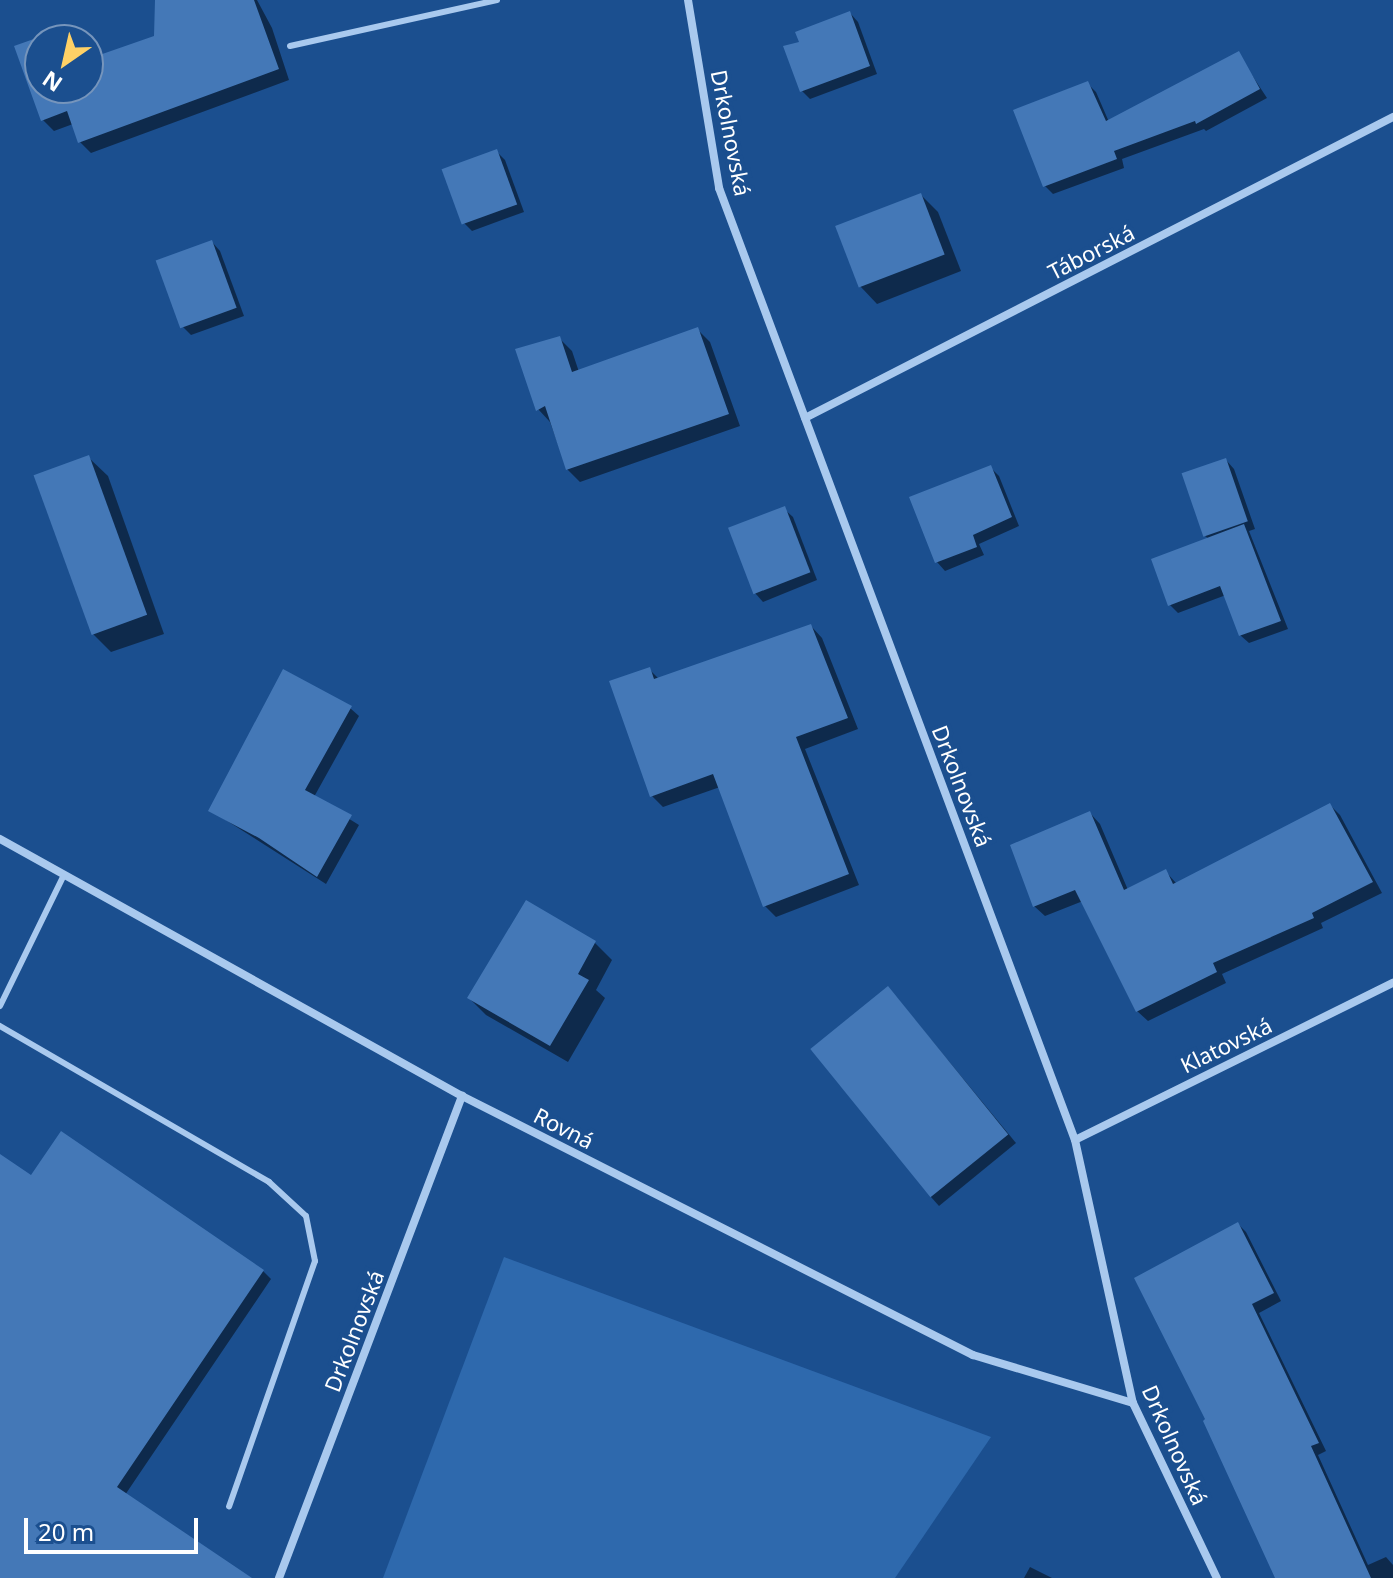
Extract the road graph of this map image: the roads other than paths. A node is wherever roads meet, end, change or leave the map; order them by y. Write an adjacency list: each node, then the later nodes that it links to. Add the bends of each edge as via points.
1 (497, 0): 3 (lane)
2 (688, 0): 5 (street, Drkolnovská, via 719,188)
3 (290, 46)
4 (1393, 117): 5 (street, Táborská)
5 (805, 418): 12 (street, Drkolnovská)
6 (0, 839): 7 (street, Rovná)
7 (63, 877): 9 (lane); 11 (street, Rovná)
8 (1393, 983): 12 (street, Klatovská)
9 (0, 1006)
10 (0, 1026): 14 (lane, via 269,1182 306,1216 315,1261)
11 (462, 1096): 13 (street, Rovná, via 973,1355); 15 (street, Drkolnovská)
12 (1075, 1140): 13 (street, Drkolnovská)
13 (1133, 1403): 16 (street, Drkolnovská)
14 (229, 1506)
15 (279, 1578)
16 (1217, 1578)

